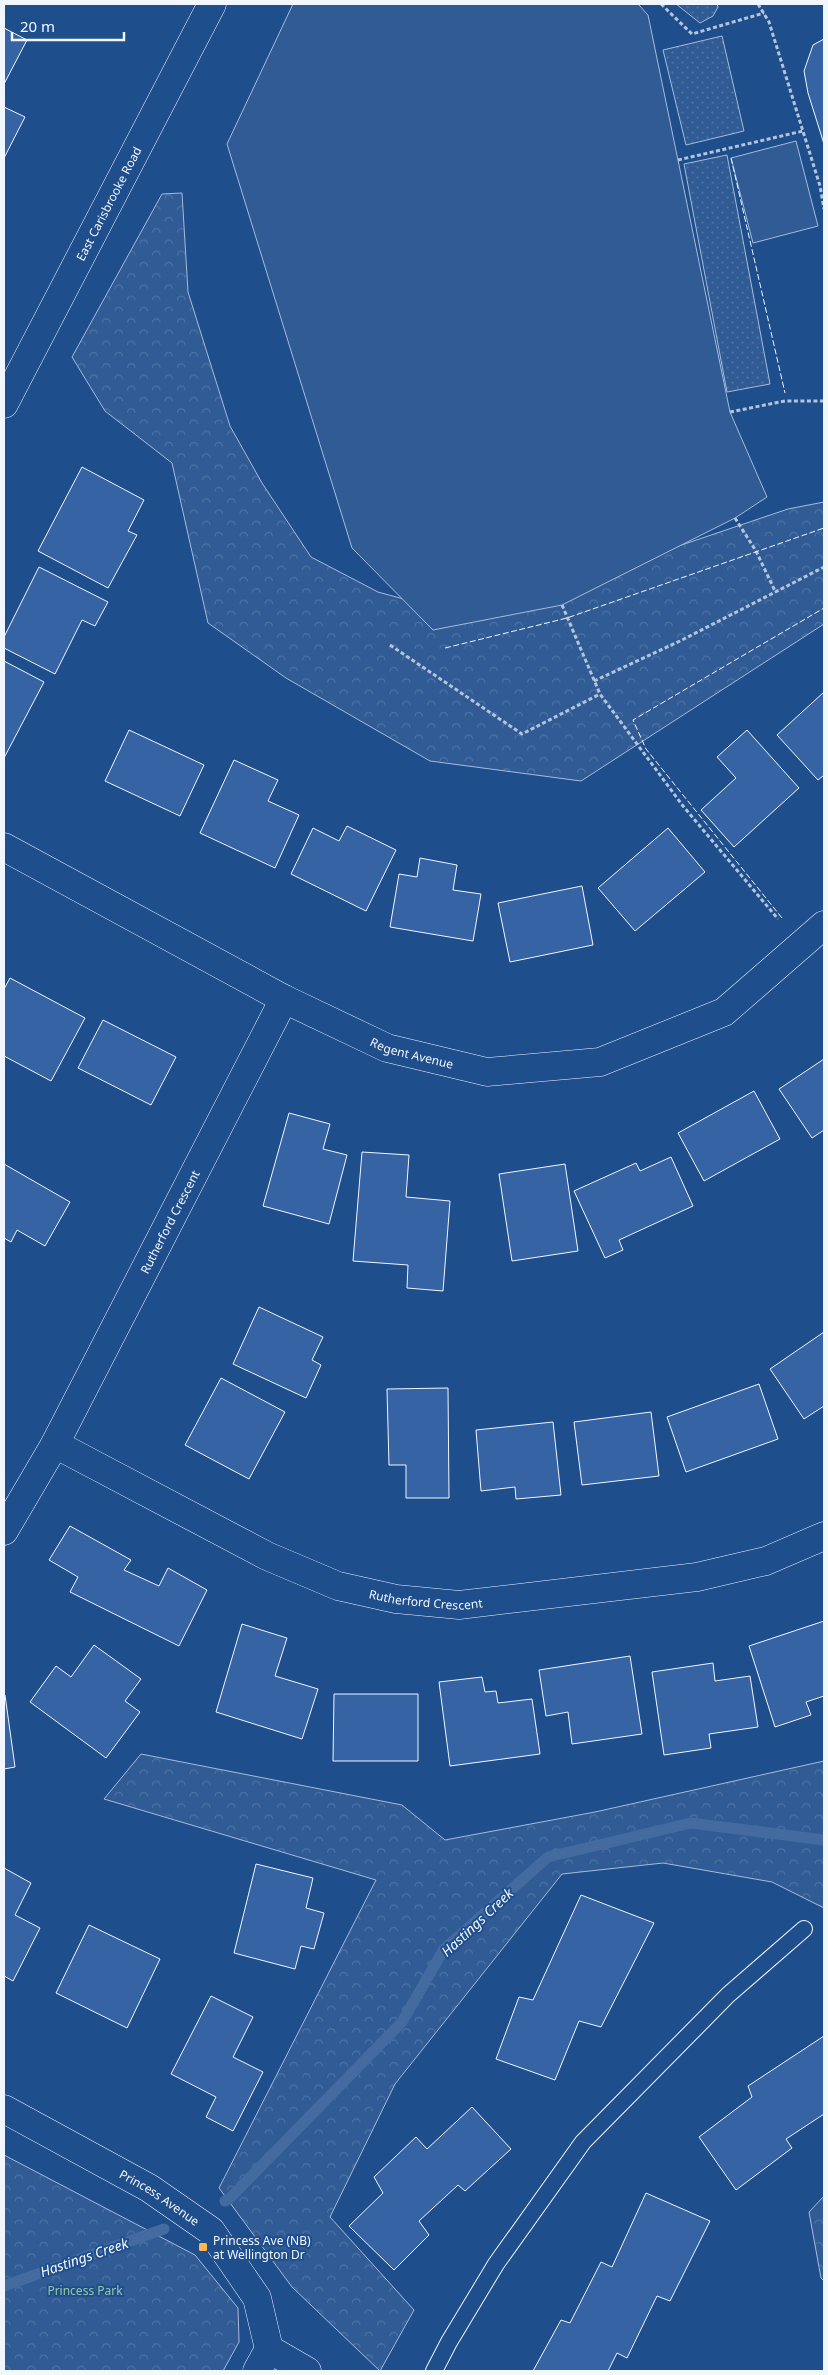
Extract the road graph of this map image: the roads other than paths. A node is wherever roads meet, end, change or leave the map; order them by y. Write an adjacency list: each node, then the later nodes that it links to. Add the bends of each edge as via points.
1 (212, 4): 2 (street, East Carisbrooke Road)
2 (4, 404)
3 (4, 847): 5 (street, Regent Avenue)
4 (824, 927): 5 (street, Regent Avenue, via 724,1012 600,1062 487,1072 387,1048)
5 (284, 1000): 6 (street, Rutherford Crescent)
6 (55, 1444): 7 (street, Rutherford Crescent); 8 (street, Rutherford Crescent, via 268,1556 338,1586 396,1599 459,1605 697,1577 766,1561)
7 (4, 1531)
8 (824, 1536)
9 (804, 1929): 13 (lane, via 728,1995 583,2142 496,2264)
10 (4, 2109): 11 (street, Princess Avenue, via 149,2188 211,2231 257,2298)
11 (263, 2360): 12 (street, Princess Avenue)
12 (307, 2371)
13 (434, 2371)

